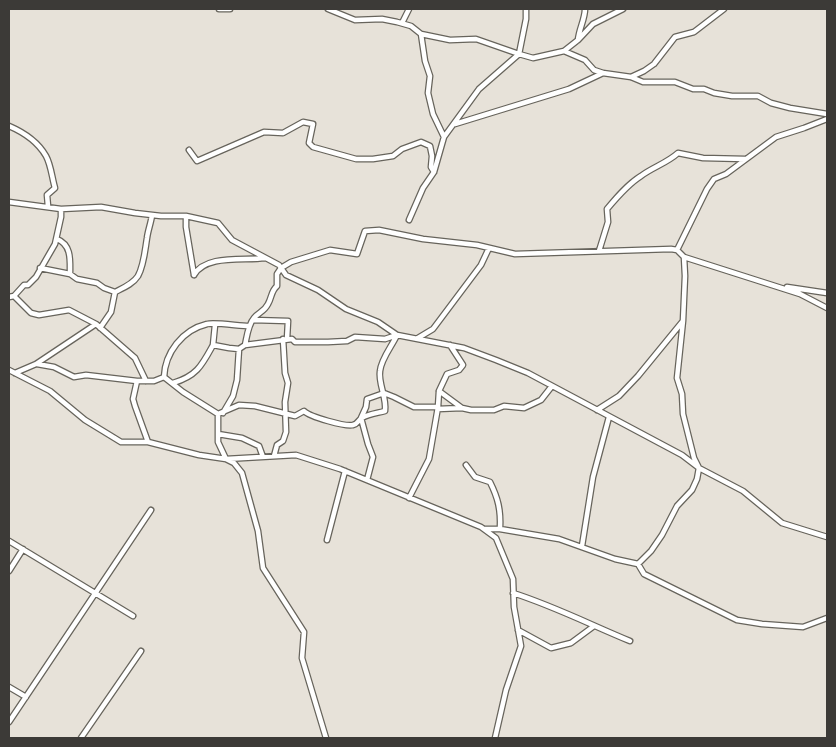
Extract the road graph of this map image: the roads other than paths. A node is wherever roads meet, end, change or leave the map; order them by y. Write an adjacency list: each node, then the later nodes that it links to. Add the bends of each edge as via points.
1 (218, 9): 2 (street)
2 (230, 9)
3 (328, 9): 9 (street, via 355,20 382,19)
4 (409, 9): 9 (street)
5 (526, 9): 13 (street)
6 (584, 9): 11 (street)
7 (623, 9): 11 (street, via 593,24)
8 (724, 9): 15 (street, via 694,32 675,37 654,64)
9 (402, 23): 10 (street)
10 (421, 34): 13 (street, via 450,40 476,40); 20 (street, via 430,76 428,93)
11 (578, 40): 12 (street)
12 (564, 51): 13 (street, via 533,58); 14 (street, via 585,60)
13 (519, 54): 18 (street, via 479,90)
14 (603, 74): 15 (street); 18 (street, via 569,89)
15 (631, 77): 16 (street, via 643,82 675,82 722,94 758,96 790,108)
16 (827, 114)
17 (827, 119): 22 (street, via 776,136)
18 (455, 124): 20 (street)
19 (9, 126): 25 (street, via 23,132 47,157 54,188 47,195)
20 (444, 138): 23 (street)
21 (189, 150): 23 (street, via 197,161 264,132 283,133 303,122 313,124 310,143 313,147 356,159 393,156 421,142 430,146)
22 (745, 159): 32 (street, via 714,179); 33 (street, via 703,158 678,153 640,176 608,209 608,222)
23 (434, 172): 29 (street)
24 (9, 202): 25 (street)
25 (48, 206): 26 (street)
26 (61, 209): 27 (street, via 101,207); 30 (street)
27 (152, 215): 28 (street); 40 (street, via 138,276)
28 (186, 216): 35 (street, via 218,223 232,240); 35 (street, via 194,275 198,269 217,261)
29 (409, 220)
30 (57, 239): 36 (street); 38 (street, via 68,248)
31 (489, 248): 33 (street, via 515,254); 37 (street, via 365,230 357,254 330,250); 51 (street, via 481,265 433,329)
32 (678, 250): 33 (street); 34 (street)
33 (599, 251)
34 (684, 257): 39 (street); 45 (street)
35 (266, 258): 37 (street)
36 (40, 268): 38 (street); 42 (street, via 28,285)
37 (281, 268): 44 (street, via 269,303); 50 (street, via 346,309 378,322)
38 (70, 274): 40 (street)
39 (775, 286): 41 (street); 43 (street)
40 (115, 292): 49 (street, via 111,312)
41 (827, 293)
42 (11, 297): 46 (street, via 39,315 69,310)
43 (827, 308)
44 (253, 320): 48 (street); 52 (street, via 288,321)
45 (683, 321): 69 (street, via 619,396); 80 (street, via 677,378 683,414)
46 (96, 324): 49 (street); 57 (street)
47 (215, 324): 48 (street); 53 (street); 60 (street, via 209,323 185,333 165,365)
48 (249, 326): 54 (street)
49 (100, 328): 62 (street, via 135,358)
50 (398, 335): 51 (street); 52 (street, via 385,339 355,337 347,341 307,343); 66 (street, via 380,372)
51 (418, 338): 55 (street)
52 (285, 339): 54 (street); 70 (street)
53 (213, 345): 56 (street); 63 (street, via 194,374)
54 (245, 345): 56 (street)
55 (450, 345): 64 (street, via 496,360); 65 (street, via 463,365 447,374)
56 (239, 348): 71 (street, via 233,396)
57 (36, 364): 59 (street); 61 (street, via 54,366 74,377 86,375)
58 (9, 370): 59 (street)
59 (15, 373): 75 (street, via 50,391 85,420 121,442)
60 (164, 377): 62 (street); 63 (street)
61 (137, 381): 62 (street); 75 (street, via 134,406)
62 (146, 381)
63 (173, 383): 71 (street, via 182,392)
64 (552, 386): 68 (street, via 541,400 524,408); 69 (street)
65 (438, 391): 67 (street); 68 (street)
66 (384, 393): 67 (street, via 414,407); 73 (street, via 367,399); 73 (street, via 385,411)
67 (438, 408): 68 (street); 83 (street, via 428,459)
68 (462, 408)
69 (597, 410): 72 (street)
70 (286, 413): 71 (street, via 239,405); 73 (street, via 295,416 304,411 319,420 349,426); 77 (street, via 286,432)
71 (221, 414): 74 (street)
72 (610, 417): 80 (street, via 682,455); 90 (street, via 593,477)
73 (362, 418): 82 (street, via 374,457)
74 (218, 434): 76 (street, via 242,438 259,446); 78 (street)
75 (148, 442): 78 (street)
76 (263, 456): 77 (street); 78 (street)
77 (274, 456): 81 (street, via 296,455)
78 (226, 459): 106 (street, via 242,473 258,531 263,568 304,632 302,658)
79 (466, 465): 86 (street, via 475,477 490,482 498,497)
80 (699, 468): 87 (street, via 743,490 782,523); 92 (street, via 692,490 676,506 662,535)
81 (345, 471): 82 (street); 88 (street)
82 (367, 480): 83 (street)
83 (409, 498): 85 (street)
84 (150, 510): 94 (street)
85 (484, 529): 86 (street); 95 (street, via 496,538 513,579)
86 (500, 529): 90 (street)
87 (827, 537)
88 (327, 540)
89 (9, 541): 91 (street)
90 (582, 546): 92 (street)
91 (23, 549): 93 (street); 94 (street)
92 (638, 564): 97 (street, via 644,574 737,620 803,627)
93 (9, 571)
94 (95, 593): 96 (street); 103 (street)
95 (513, 593): 98 (street, via 544,602); 99 (street)
96 (133, 616)
97 (827, 618)
98 (594, 626): 99 (street, via 571,644 551,648); 100 (street)
99 (518, 630): 107 (street, via 521,646)
100 (630, 641)
101 (141, 651): 105 (street)
102 (9, 686): 103 (street)
103 (26, 697): 104 (street)
104 (9, 722)
105 (82, 738)
106 (326, 738)
107 (495, 738)

